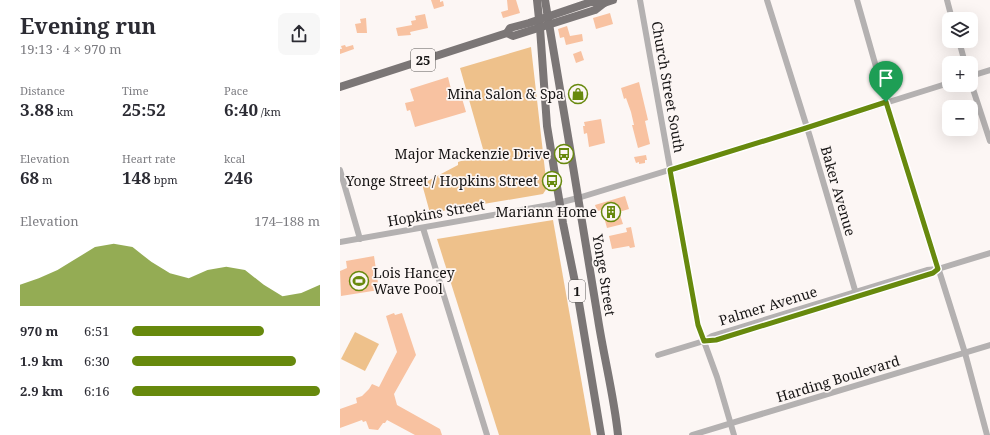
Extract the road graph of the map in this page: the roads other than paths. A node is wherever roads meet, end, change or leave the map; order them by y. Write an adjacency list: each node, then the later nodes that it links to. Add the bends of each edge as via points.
1 (536, 0): 11 (main road, Yonge Street)
2 (545, 0): 10 (main road, Yonge Street)
3 (613, 0): 8 (main road, 25)
4 (640, 0): 24 (street, Church Street South)
5 (767, 0): 21 (street, Baker Avenue)
6 (857, 0): 20 (street)
7 (947, 0): 9 (street)
8 (604, 3): 10 (main road, 25, via 591,2); 12 (main road, 25, via 595,10)
9 (950, 12)
10 (548, 16): 11 (main road, 25); 12 (main road, Yonge Street / 1)
11 (539, 19): 13 (main road, Yonge Street / 1); 14 (main road, 25, via 510,28)
12 (549, 26): 13 (main road, 25); 25 (main road, Yonge Street / 1)
13 (540, 28): 14 (main road, 25, via 513,36); 26 (main road, Yonge Street / 1, via 547,126)
14 (507, 33): 18 (main road, 25)
15 (990, 70): 16 (street)
16 (978, 74)
17 (942, 85): 20 (street, Hopkins Street)
18 (340, 87)
19 (974, 92): 22 (street)
20 (886, 102): 21 (street, Hopkins Street); 31 (street)
21 (806, 128): 24 (street, Hopkins Street); 32 (street, Baker Avenue)
22 (990, 141)
23 (340, 170): 28 (street)
24 (670, 170): 25 (street, Hopkins Street); 33 (street, Church Street South, via 698,325)
25 (578, 198): 26 (street, Hopkins Street); 40 (main road, Yonge Street / 1)
26 (560, 202): 27 (street, Hopkins Street); 39 (main road, Yonge Street / 1)
27 (423, 228): 28 (street, Hopkins Street); 38 (street)
28 (360, 239): 29 (street, Hopkins Street)
29 (340, 242)
30 (990, 253): 31 (street, Palmer Avenue)
31 (938, 269): 32 (street, Palmer Avenue, via 933,273); 35 (street)
32 (856, 295): 33 (street, Palmer Avenue, via 716,340)
33 (704, 341): 36 (street, Palmer Avenue); 37 (street, Church Street South)
34 (990, 345): 35 (street, Harding Boulevard)
35 (965, 353): 37 (street, Harding Boulevard); 43 (street)
36 (658, 355)
37 (730, 424): 41 (street, Harding Boulevard); 42 (street, Church Street South)
38 (487, 435)
39 (601, 435)
40 (618, 435)
41 (692, 435)
42 (734, 435)
43 (988, 435)

